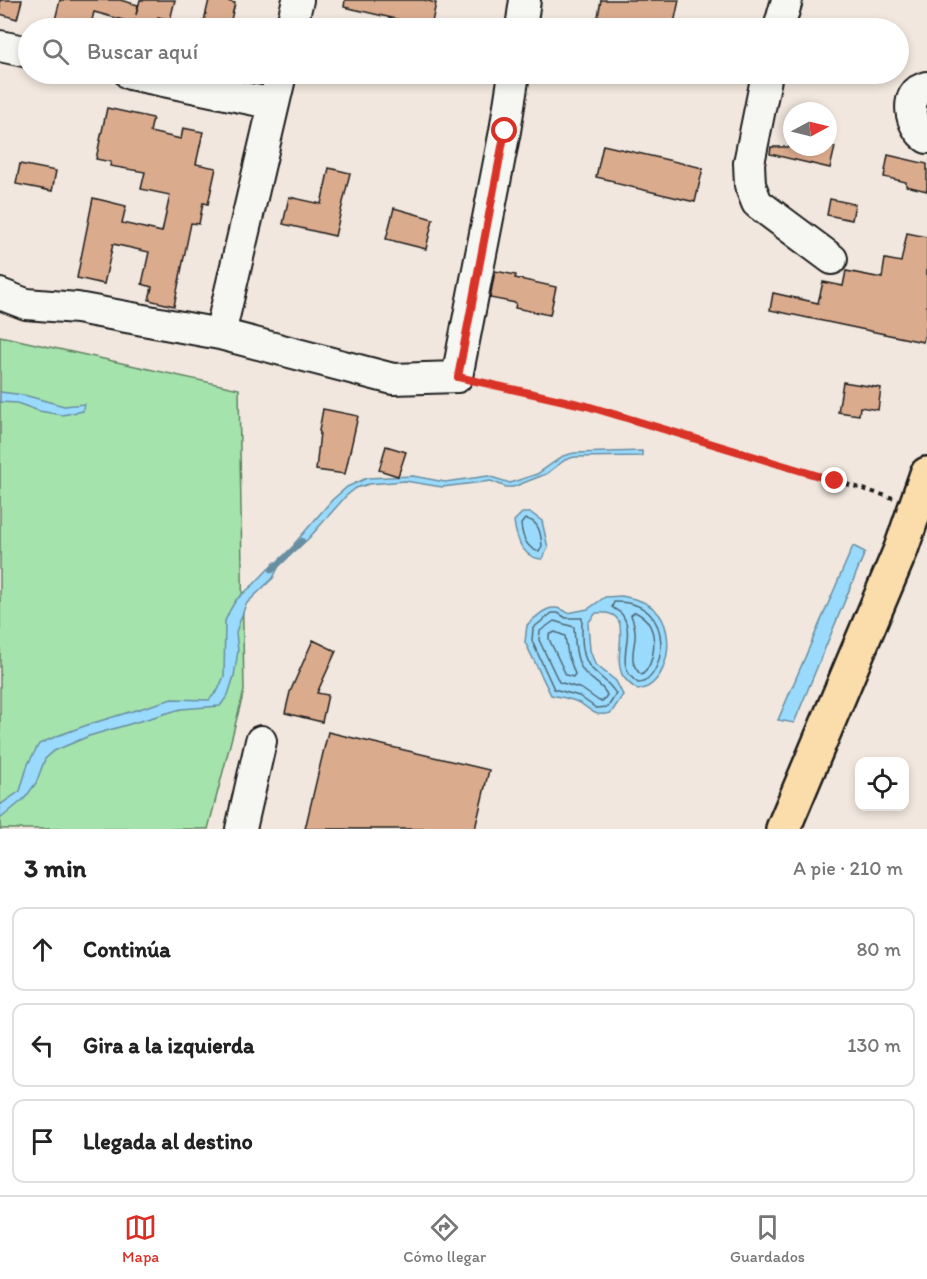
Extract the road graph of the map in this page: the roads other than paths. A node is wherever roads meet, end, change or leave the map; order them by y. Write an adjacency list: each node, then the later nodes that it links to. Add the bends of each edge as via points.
1 (298, 0): 4 (street)
2 (525, 0): 5 (street)
3 (788, 0): 6 (street)
4 (294, 18)
5 (522, 18)
6 (782, 18)
7 (0, 46): 8 (street)
8 (18, 50)
9 (178, 84): 14 (street)
10 (279, 84): 14 (street)
11 (512, 84): 18 (street, via 458,377 393,378)
12 (765, 84): 16 (street, via 749,163 750,185 757,204)
13 (927, 87): 15 (street, via 916,92 911,114)
14 (274, 104): 18 (street)
15 (927, 138)
16 (832, 259)
17 (0, 294): 18 (street, via 26,304 77,308)
18 (220, 334)
19 (927, 474): 20 (highway)
20 (922, 506): 23 (highway)
21 (261, 741): 22 (street)
22 (241, 829)
23 (783, 829)

